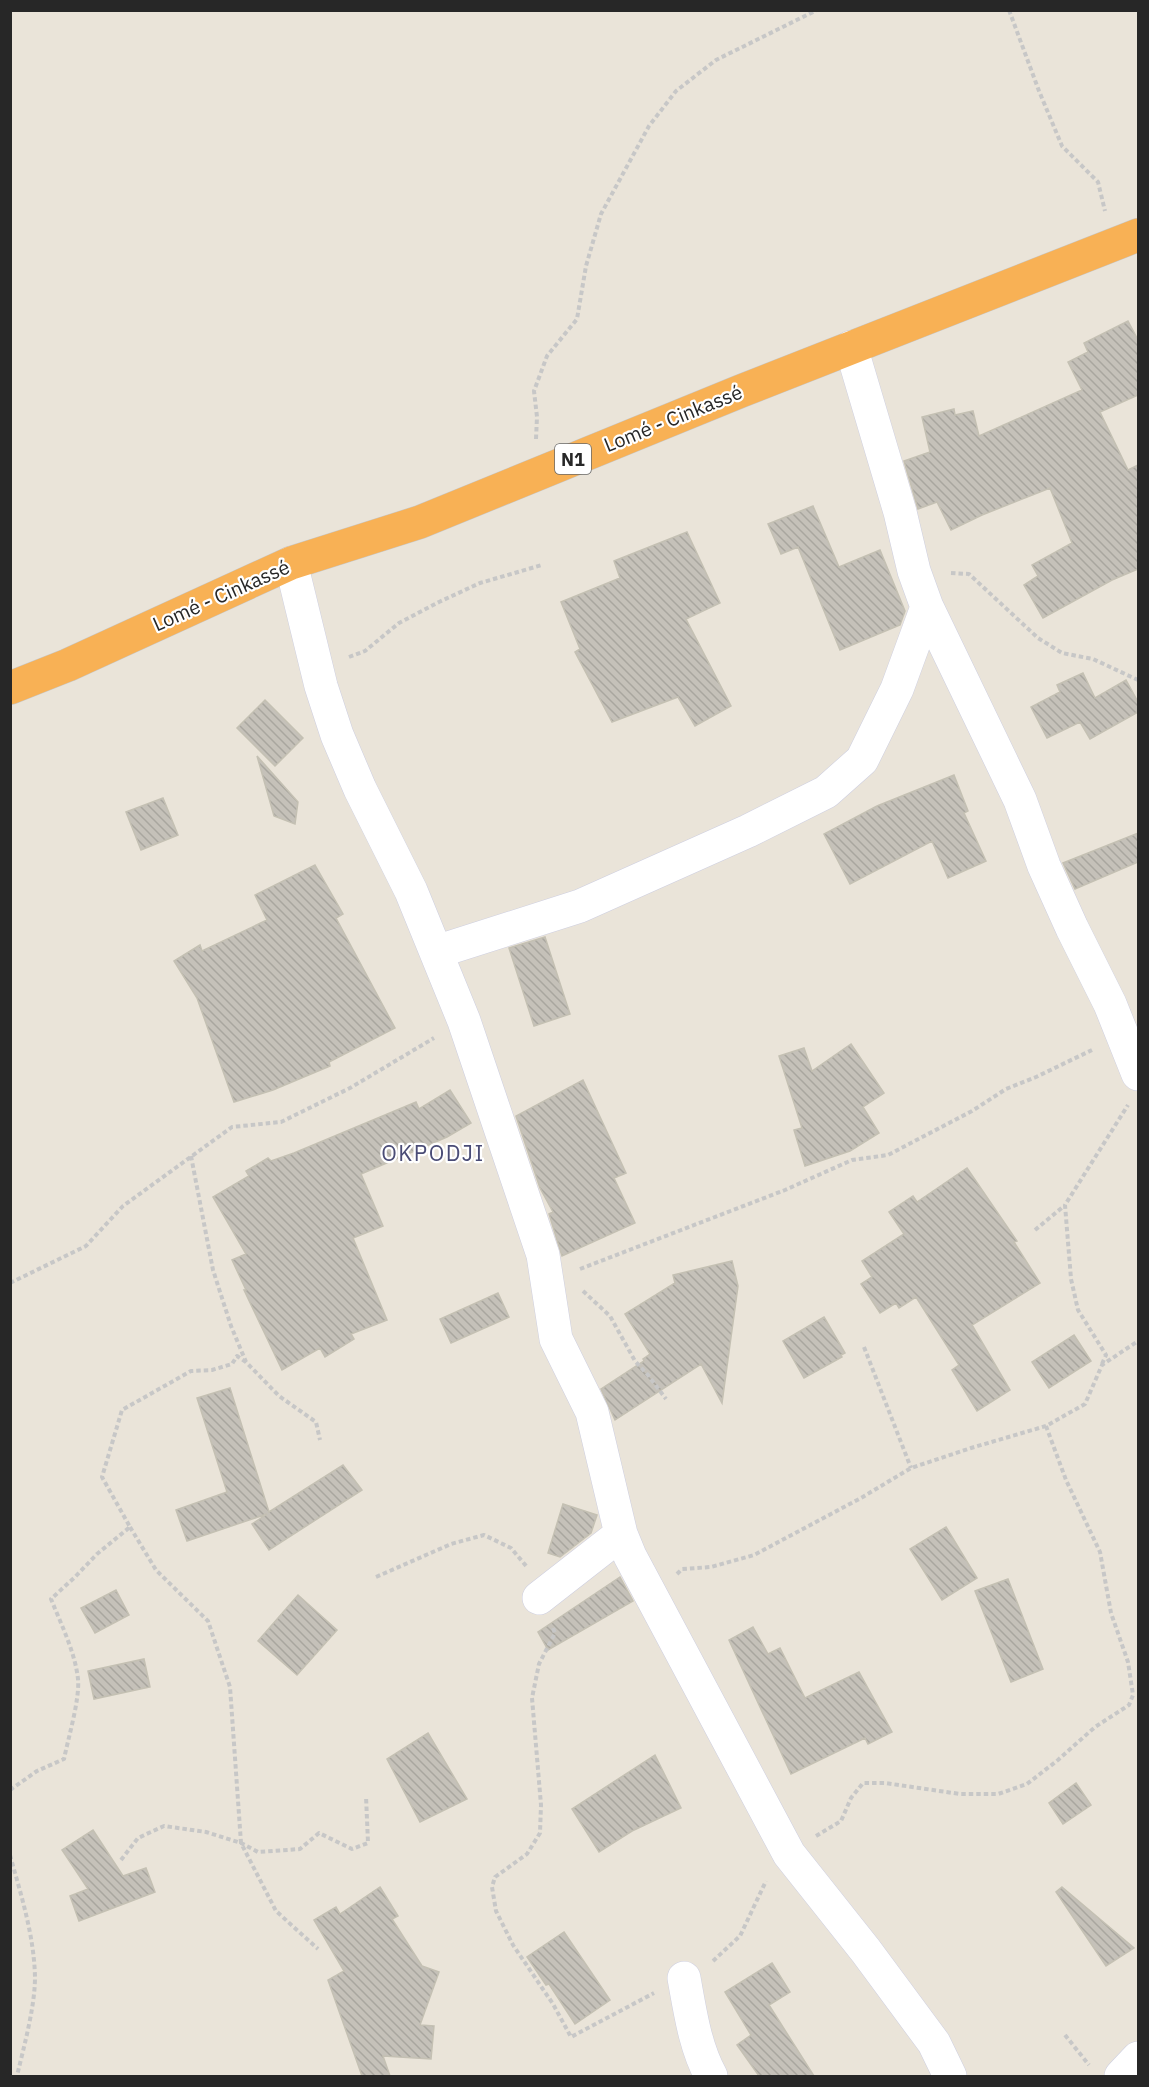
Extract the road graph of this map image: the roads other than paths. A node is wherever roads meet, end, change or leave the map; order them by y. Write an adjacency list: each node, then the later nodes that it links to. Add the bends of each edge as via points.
1 (1138, 235): 2 (highway, Lomé - Cinkassé / N1)
2 (851, 347): 3 (highway, Lomé - Cinkassé / N1, via 420,522); 4 (street)
3 (291, 563): 5 (highway, Lomé - Cinkassé / N1); 6 (street, via 337,735)
4 (927, 607): 6 (street, via 897,689 862,760 826,792 580,906); 7 (street, via 1020,800 1049,876 1110,1004)
5 (10, 688)
6 (436, 952): 8 (street, via 553,1275 556,1339 592,1412)
7 (1136, 1086)
8 (621, 1534): 9 (street); 14 (street, via 789,1854 934,2043)
9 (539, 1598)
10 (684, 1978): 13 (street, via 705,2067)
11 (1138, 2058): 12 (street)
12 (1106, 2073)
13 (711, 2076)
14 (950, 2076)

